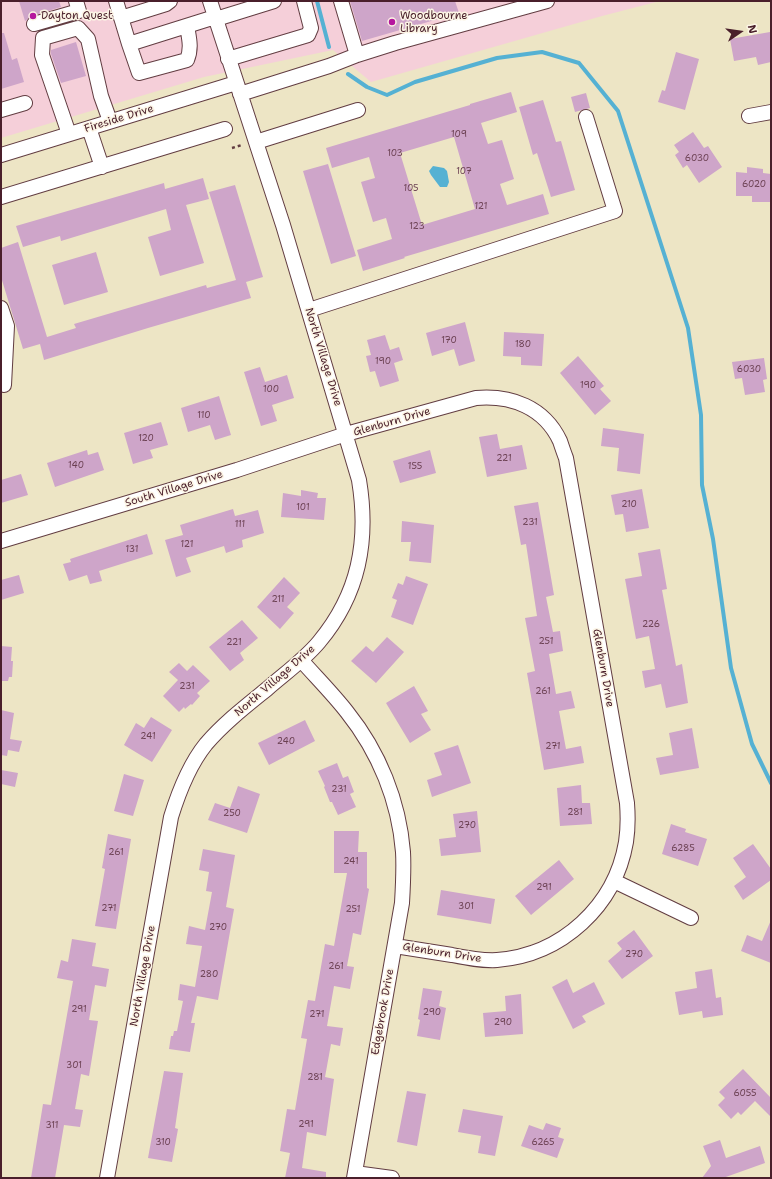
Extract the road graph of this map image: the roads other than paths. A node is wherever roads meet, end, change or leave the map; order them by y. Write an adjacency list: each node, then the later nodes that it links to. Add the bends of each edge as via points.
1 (76, 1): 11 (street, via 79,10)
2 (116, 1): 9 (street)
3 (170, 1): 9 (street)
4 (210, 1): 10 (street, North Village Drive)
5 (274, 1): 10 (street)
6 (304, 1): 15 (street, via 312,28 308,35)
7 (341, 1): 14 (street)
8 (547, 1): 14 (street, Fireside Drive)
9 (121, 18): 13 (street)
10 (215, 18): 12 (street); 15 (street, North Village Drive)
11 (34, 24)
12 (187, 26): 13 (street); 13 (street, via 190,43 187,60 140,73)
13 (129, 44)
14 (357, 55): 16 (street, Fireside Drive, via 329,66)
15 (228, 59): 16 (street, North Village Drive)
16 (238, 89): 23 (street, Fireside Drive); 27 (street, North Village Drive)
17 (25, 103): 18 (street)
18 (1, 110)
19 (358, 110): 27 (street)
20 (771, 112): 21 (street)
21 (749, 116)
22 (586, 117): 32 (street, via 615,211)
23 (110, 121): 24 (street, Fireside Drive); 26 (street, via 101,96 88,39 78,28 43,38 42,55)
24 (89, 128): 26 (street, Fireside Drive); 29 (street)
25 (225, 129): 29 (street)
26 (69, 134): 28 (street, Fireside Drive)
27 (249, 143): 32 (street, North Village Drive, via 283,225)
28 (1, 155)
29 (102, 167): 30 (street)
30 (1, 197)
31 (1, 308): 33 (street, via 6,326)
32 (309, 310): 34 (street, North Village Drive)
33 (4, 385)
34 (346, 434): 35 (street, South Village Drive, via 237,470); 36 (street, North Village Drive, via 363,502 364,524 358,568 349,594 336,619); 37 (street, Glenburn Drive, via 476,398 490,397 504,398 531,408 552,428 560,440 566,458 627,803 626,842)
35 (1, 541)
36 (301, 660): 39 (street, Edgebrook Drive, via 347,712 367,740 392,795 403,851 404,877); 41 (street, North Village Drive, via 220,728 193,763 180,789 171,817)
37 (614, 881): 38 (street); 39 (street, Glenburn Drive, via 597,908 584,922 553,944 532,952 496,960)
38 (691, 918)
39 (395, 946): 40 (street, Edgebrook Drive)
40 (354, 1175): 42 (street)
41 (107, 1178)
42 (392, 1178)

